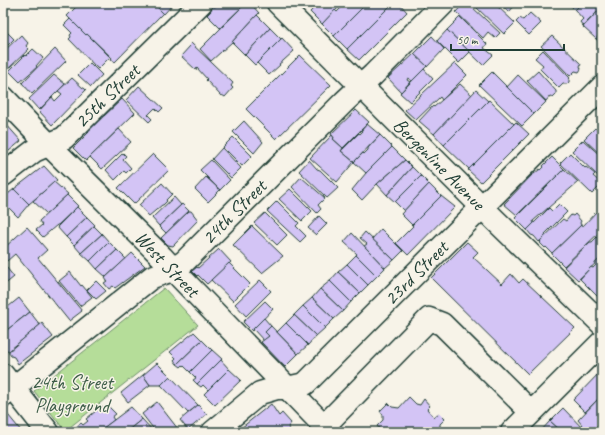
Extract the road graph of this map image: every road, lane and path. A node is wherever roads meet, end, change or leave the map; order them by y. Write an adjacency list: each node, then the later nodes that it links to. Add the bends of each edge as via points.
1 (201, 3): 7 (street, 25th Street, via 64,138)
2 (278, 3): 4 (street, Bergenline Avenue)
3 (444, 3): 4 (street, 24th Street)
4 (361, 85): 9 (street, Bergenline Avenue); 10 (street, 24th Street, via 184,262)
5 (602, 87): 9 (street, 23rd Street)
6 (3, 97): 7 (street, West Street)
7 (48, 144): 8 (street, 25th Street, via 34,151); 10 (street, West Street)
8 (3, 175)
9 (483, 207): 11 (street, Bergenline Avenue); 14 (street, 23rd Street, via 305,384)
10 (172, 270): 13 (street, 24th Street, via 152,277); 14 (street, West Street)
11 (602, 324)
12 (602, 342): 15 (street)
13 (6, 386): 17 (street)
14 (286, 388): 16 (street, West Street); 18 (street, 23rd Street, via 260,393)
15 (532, 412): 16 (street, via 442,324 430,319); 19 (street)
16 (327, 429)
17 (48, 432)
18 (213, 432)
19 (512, 432)

